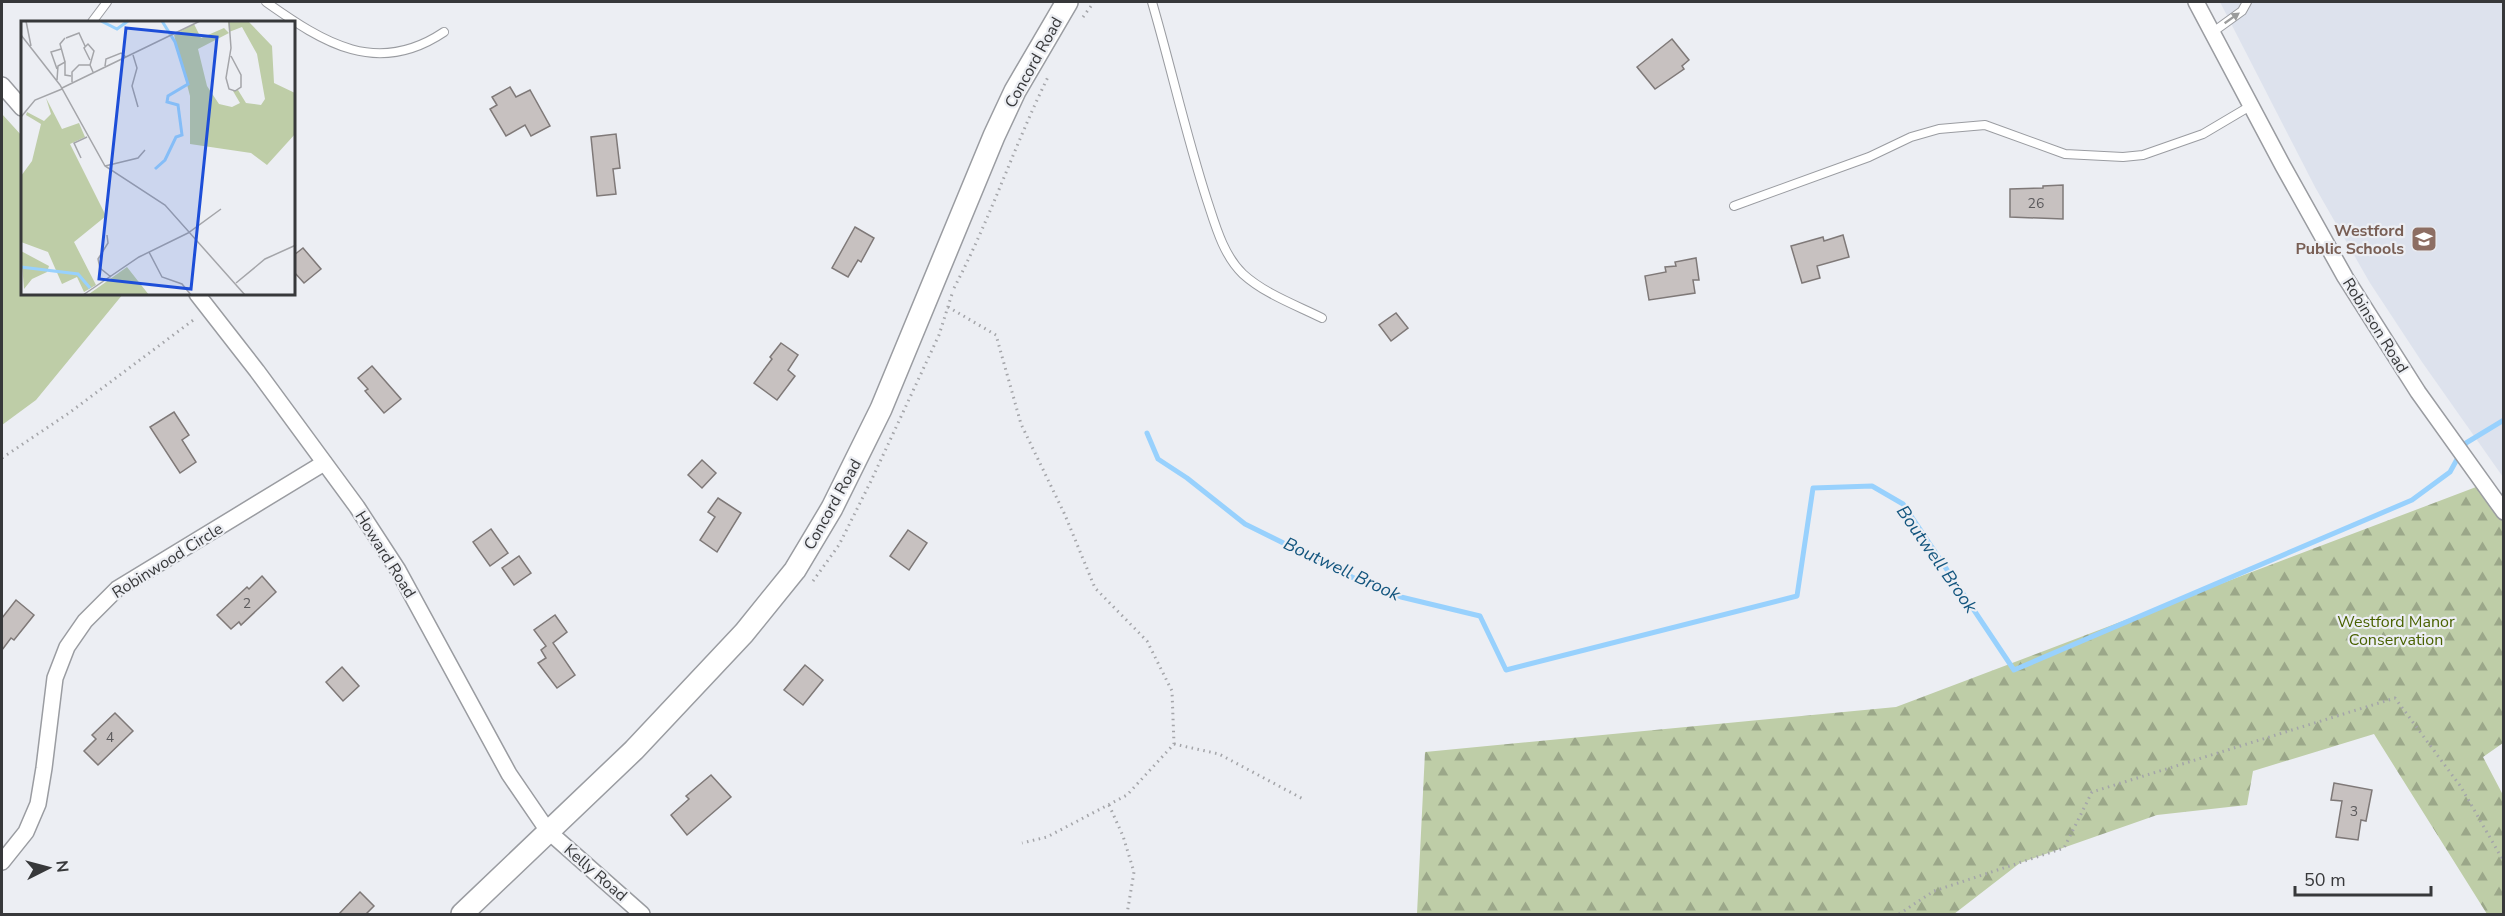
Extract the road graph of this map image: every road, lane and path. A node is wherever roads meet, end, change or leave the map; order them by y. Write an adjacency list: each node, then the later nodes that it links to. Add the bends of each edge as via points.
1 (107, 2): 8 (lane)
2 (266, 2): 10 (lane, via 334,43 361,53 390,54 425,45)
3 (1067, 2): 28 (main road, Concord Road, via 1015,91 881,409 832,508 795,570 707,674)
4 (1094, 2): 9 (path)
5 (1152, 2): 20 (lane, via 1196,165 1230,258 1255,284)
6 (2196, 2): 11 (street, Robinson Road)
7 (2247, 2): 11 (lane, one-way to 7, via 2242,11)
8 (93, 21)
9 (1080, 21)
10 (444, 32)
11 (2213, 32): 14 (street, Robinson Road)
12 (1049, 74): 18 (path)
13 (2, 85): 15 (street)
14 (2252, 105): 16 (lane, via 2203,134 2152,153 2123,158 2065,154 1985,125 1939,129); 23 (street, Robinson Road, via 2350,286 2418,392)
15 (21, 107)
16 (1734, 206)
17 (199, 296): 19 (street, Howard Road)
18 (948, 307): 24 (path, via 939,335 871,481 839,545); 25 (path, via 996,335 1021,424 1095,588 1147,641 1172,691)
19 (210, 308): 21 (path); 22 (street, Howard Road)
20 (1322, 318)
21 (2, 458)
22 (324, 463): 28 (street, Howard Road, via 398,570 509,774); 30 (street, Robinwood Circle, via 117,589 85,621 67,647 55,678 38,804 26,832)
23 (2504, 512)
24 (808, 588)
25 (1174, 744): 26 (path, via 1219,754); 27 (path, via 1127,795)
26 (1305, 800)
27 (1109, 804): 29 (path, via 1047,837); 34 (path, via 1124,836 1134,872)
28 (548, 831): 32 (main road, Concord Road); 33 (street, Kelly Road)
29 (1022, 843)
30 (2, 862)
31 (2504, 862): 35 (path, via 2461,787 2395,698 2092,792 2064,848 1934,891)
32 (462, 915)
33 (642, 915)
34 (1127, 915)
35 (1899, 915)

